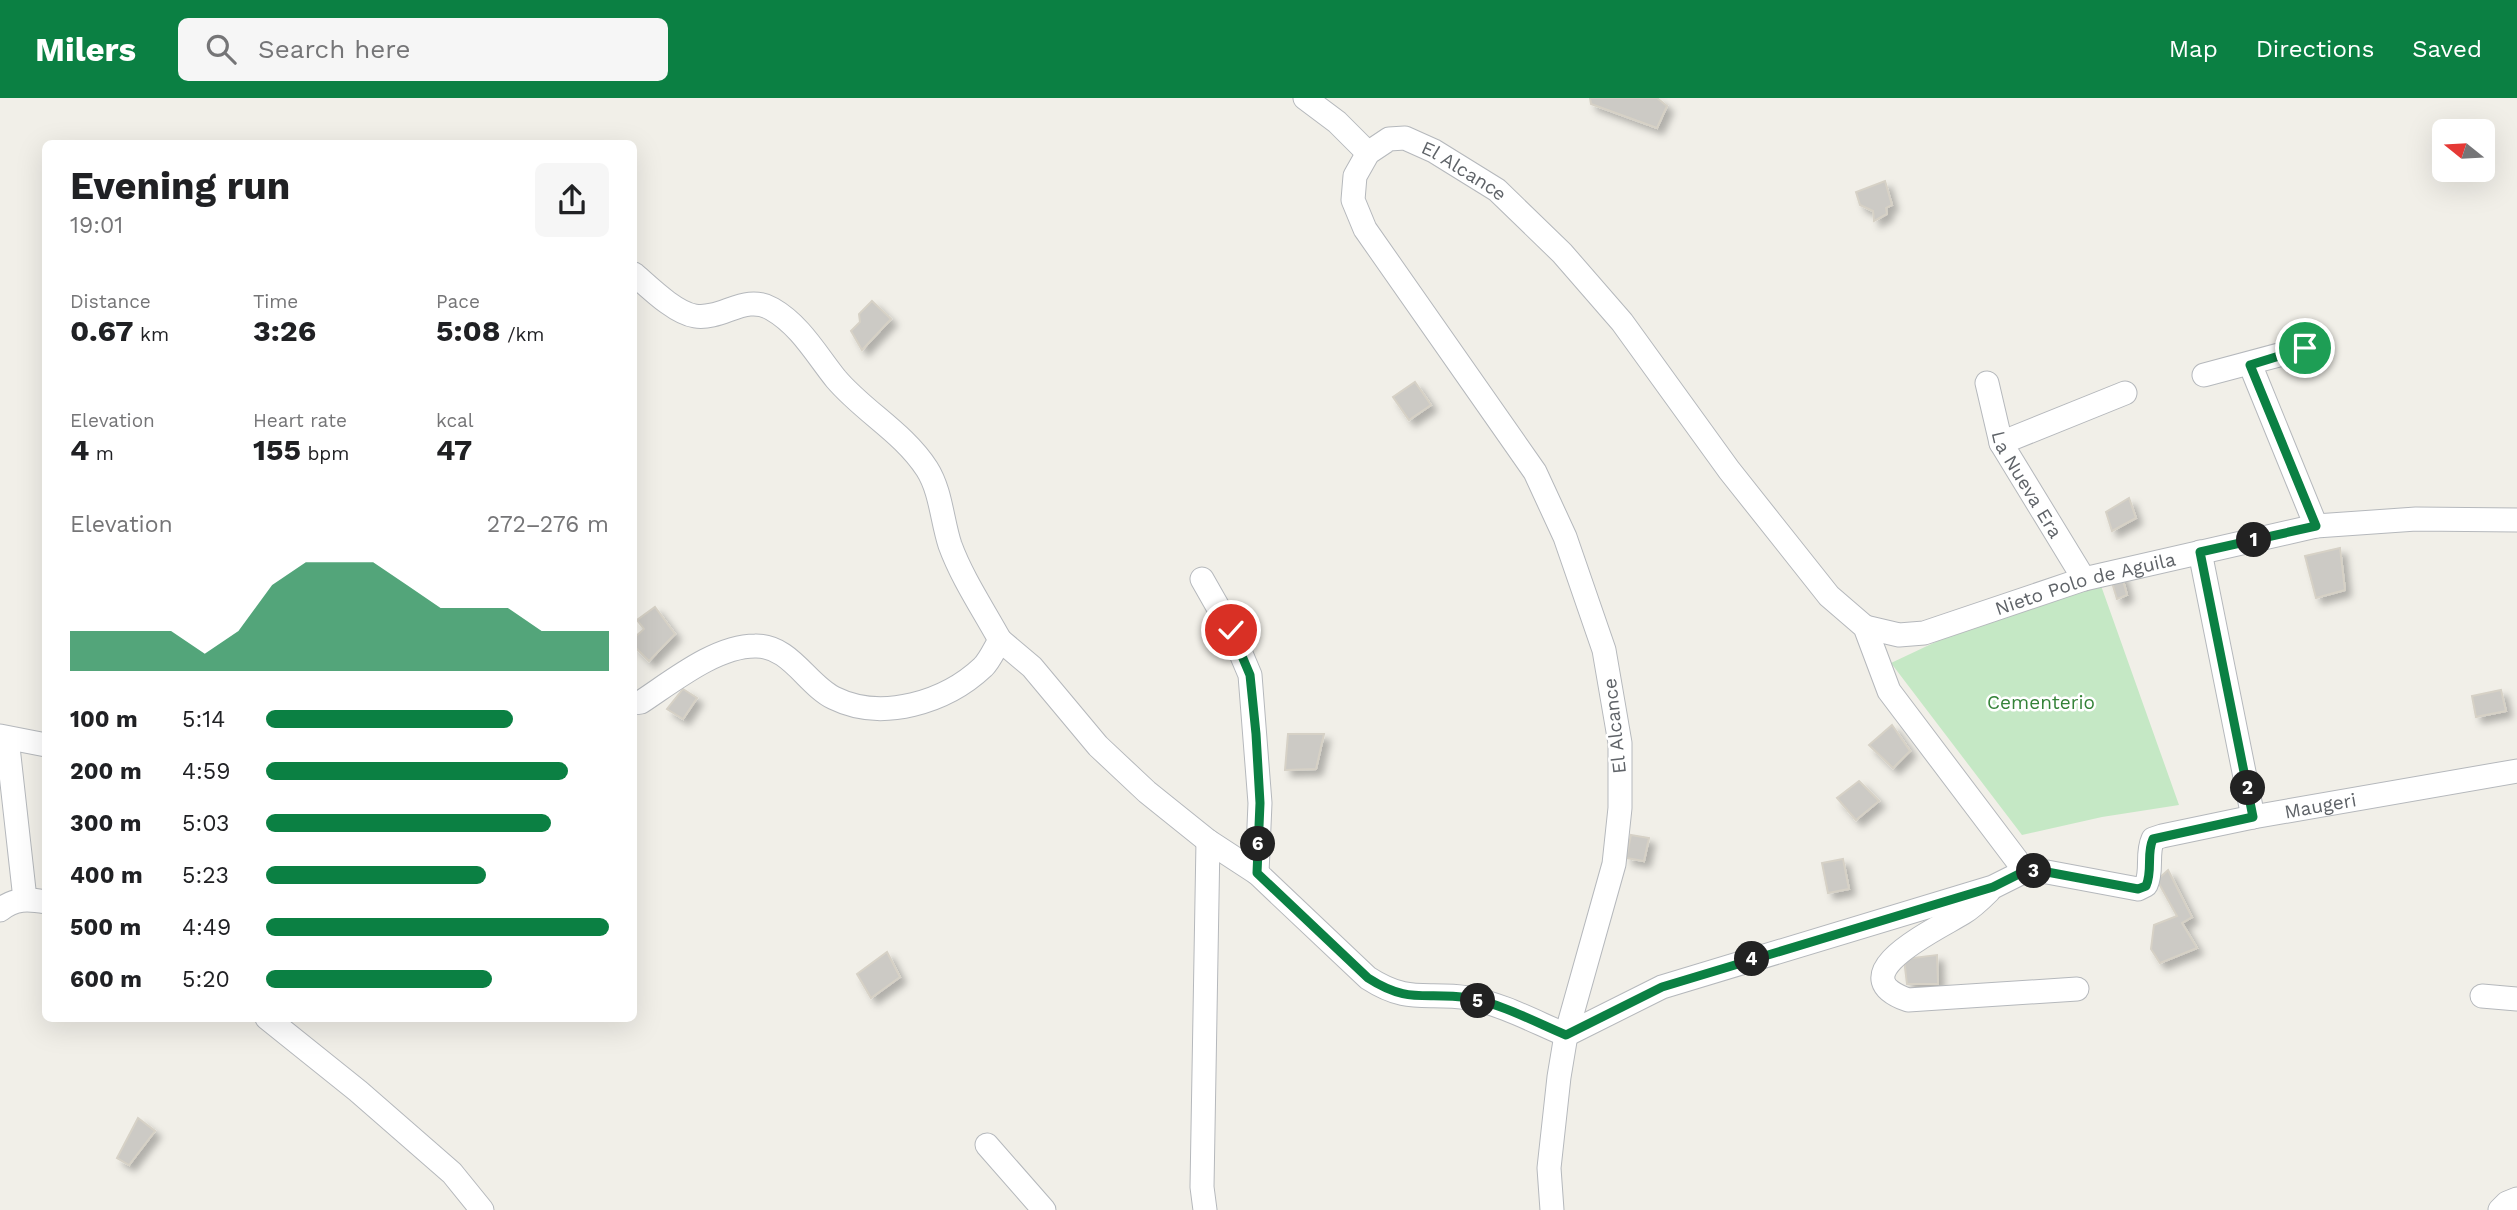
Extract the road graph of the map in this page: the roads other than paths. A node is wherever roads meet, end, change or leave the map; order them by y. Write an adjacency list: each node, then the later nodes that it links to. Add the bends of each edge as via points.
1 (1305, 98): 2 (street)
2 (1368, 153): 15 (street, El Alcance, via 1389,139 1405,138 1497,190 1622,322 1729,470 1829,596); 32 (street, El Alcance, via 1355,176 1353,200 1365,229 1535,472 1565,537 1604,650 1620,743 1620,808 1614,864)
3 (637, 276): 16 (street, via 694,316 750,302 761,303 793,323 838,381 906,441 929,471 950,545)
4 (2305, 348): 5 (street)
5 (2250, 365): 6 (street); 11 (street)
6 (2204, 375)
7 (1987, 383): 9 (street, La Nueva Era)
8 (2125, 393): 9 (street)
9 (2001, 443): 14 (street, La Nueva Era)
10 (2517, 520): 11 (street, Nieto Polo de Aguila, via 2416,519)
11 (2316, 526): 12 (street, Nieto Polo de Aguila)
12 (2200, 552): 14 (street, Nieto Polo de Aguila); 21 (street)
13 (1202, 579): 24 (street, via 1250,675 1260,803)
14 (2084, 579): 15 (street, Nieto Polo de Aguila, via 1924,633 1899,635)
15 (1865, 627): 23 (street, El Alcance, via 1889,691)
16 (1000, 640): 17 (street, via 985,666 954,688 897,708 861,708 832,697 778,652 757,645 706,660); 22 (street, via 1032,667 1098,746)
17 (637, 703)
18 (4, 737): 19 (street); 26 (street)
19 (42, 744)
20 (2517, 771): 21 (street, Maugeri)
21 (2253, 817): 23 (street, Maugeri, via 2153,839 2149,847 2151,876 2146,886 2138,889)
22 (1208, 842): 24 (street); 37 (street)
23 (2025, 871): 25 (street)
24 (1257, 873): 32 (street, via 1368,978 1388,990 1489,1004)
25 (1993, 887): 28 (street, via 1965,912 1900,952 1888,963 1885,985 1895,996 1908,1000); 32 (street, via 1662,987)
26 (35, 901): 27 (street, via 8,904)
27 (0, 910)
28 (2077, 989)
29 (2482, 996): 30 (street)
30 (2517, 999)
31 (272, 1022): 35 (street, via 441,1164)
32 (1566, 1035): 38 (street, El Alcance, via 1549,1168)
33 (987, 1144): 36 (street)
34 (2517, 1199): 39 (street)
35 (482, 1210)
36 (1044, 1210)
37 (1205, 1210)
38 (1552, 1210)
39 (2500, 1210)

